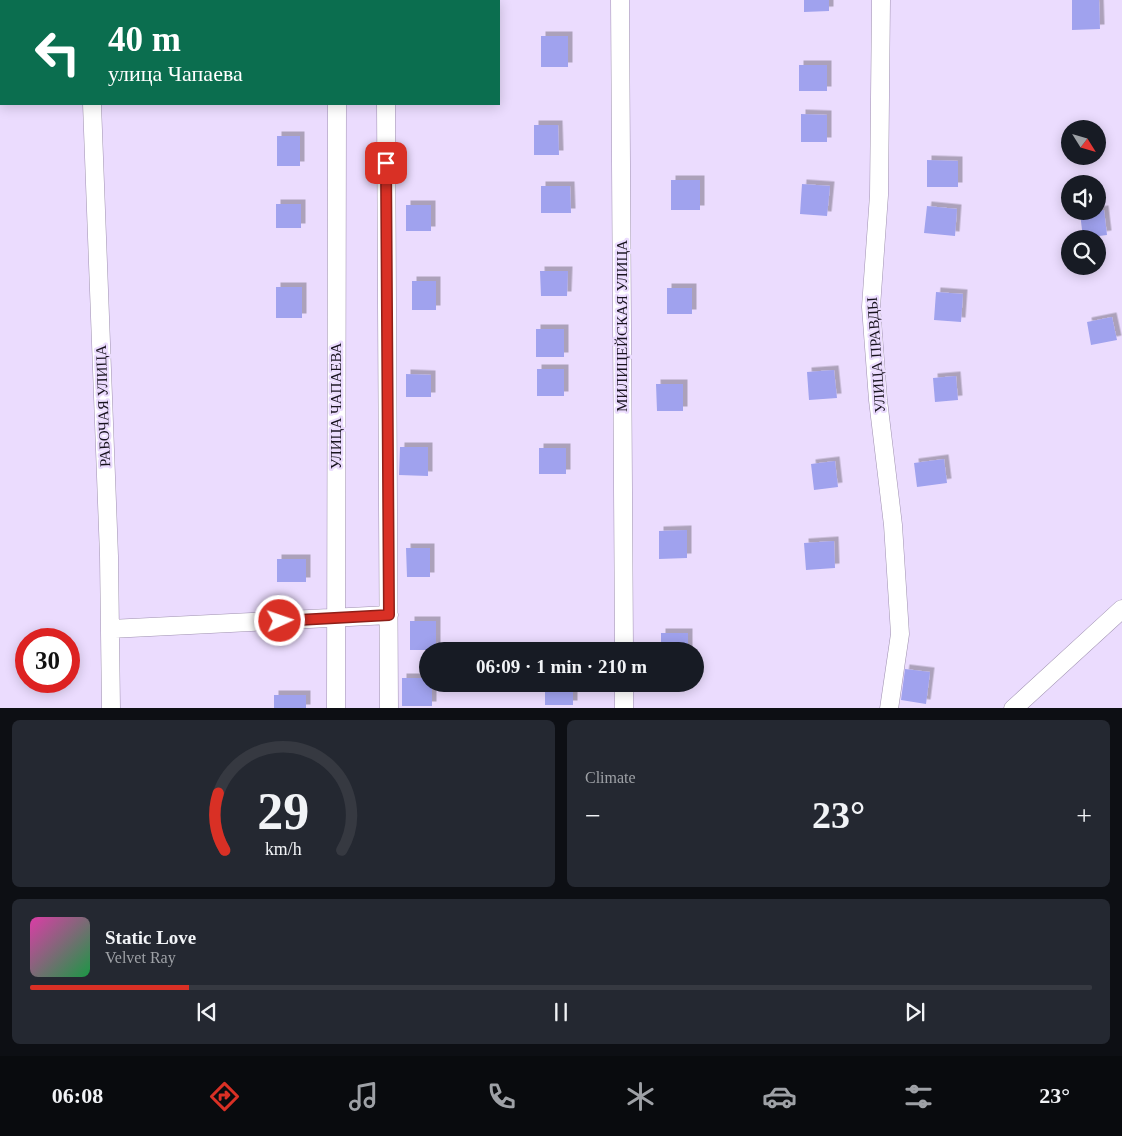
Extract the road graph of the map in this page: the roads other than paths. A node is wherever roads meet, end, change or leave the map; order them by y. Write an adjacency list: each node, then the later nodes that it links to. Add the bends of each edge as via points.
1 (620, 0): 10 (street, МИЛИЦЕЙСКАЯ УЛИЦА)
2 (881, 0): 16 (street, УЛИЦА ПРАВДЫ, via 879,195 871,307 893,525 900,634)
3 (92, 105): 9 (street, РАБОЧАЯ УЛИЦА)
4 (336, 105): 8 (street, УЛИЦА ЧАПАЕВА)
5 (386, 105): 7 (street)
6 (1122, 609): 17 (street)
7 (389, 615): 8 (street); 14 (street)
8 (336, 618): 9 (street); 13 (street, УЛИЦА ЧАПАЕВА)
9 (110, 629): 12 (street, РАБОЧАЯ УЛИЦА)
10 (624, 642)
11 (624, 692): 15 (street)
12 (111, 708)
13 (336, 708)
14 (388, 708)
15 (624, 708)
16 (889, 708)
17 (1014, 708)

